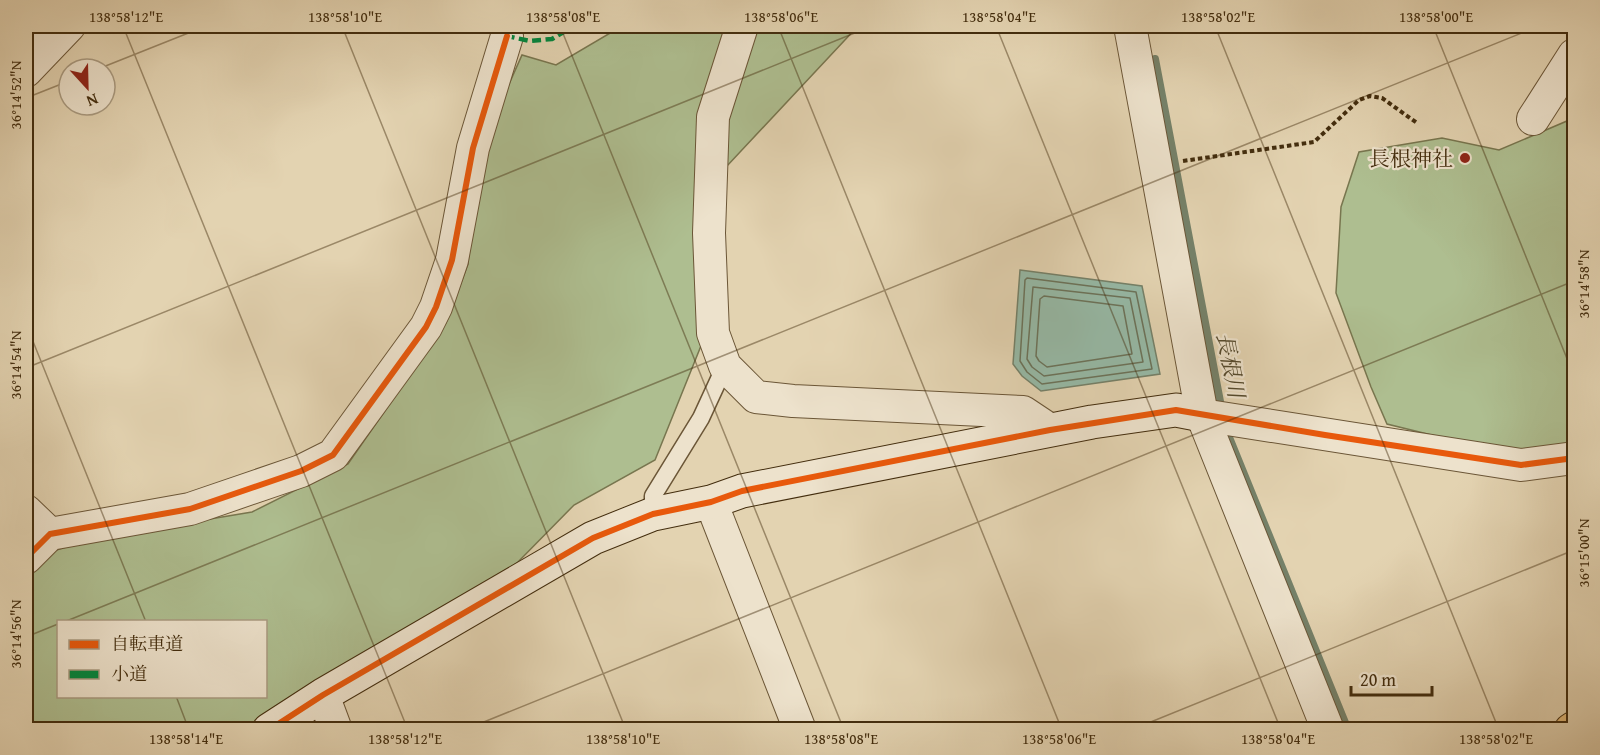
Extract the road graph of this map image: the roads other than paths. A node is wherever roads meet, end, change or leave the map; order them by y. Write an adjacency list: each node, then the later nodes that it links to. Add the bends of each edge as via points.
1 (69, 26): 5 (street)
2 (742, 26): 10 (street, via 713,117 709,233 713,333)
3 (1155, 26): 6 (street)
4 (507, 36): 17 (street, via 472,148 452,260 436,307 426,327 333,455 301,471 190,509)
5 (36, 38): 8 (street)
6 (1132, 38): 11 (street)
7 (1575, 55): 9 (street)
8 (26, 71)
9 (1533, 119)
10 (724, 366): 12 (street, via 756,397 1023,412); 16 (lane, via 701,418 652,496)
11 (1202, 414): 12 (street, via 1176,410); 13 (street, via 1521,465); 23 (street)
12 (1050, 430): 14 (street, via 742,491)
13 (1575, 458)
14 (711, 502): 16 (street); 22 (street)
15 (26, 511): 17 (street)
16 (653, 514): 19 (street, via 593,538)
17 (50, 534): 18 (street)
18 (26, 558)
19 (323, 695): 20 (street); 21 (street)
20 (269, 729)
21 (336, 729)
22 (798, 729)
23 (1328, 729)

